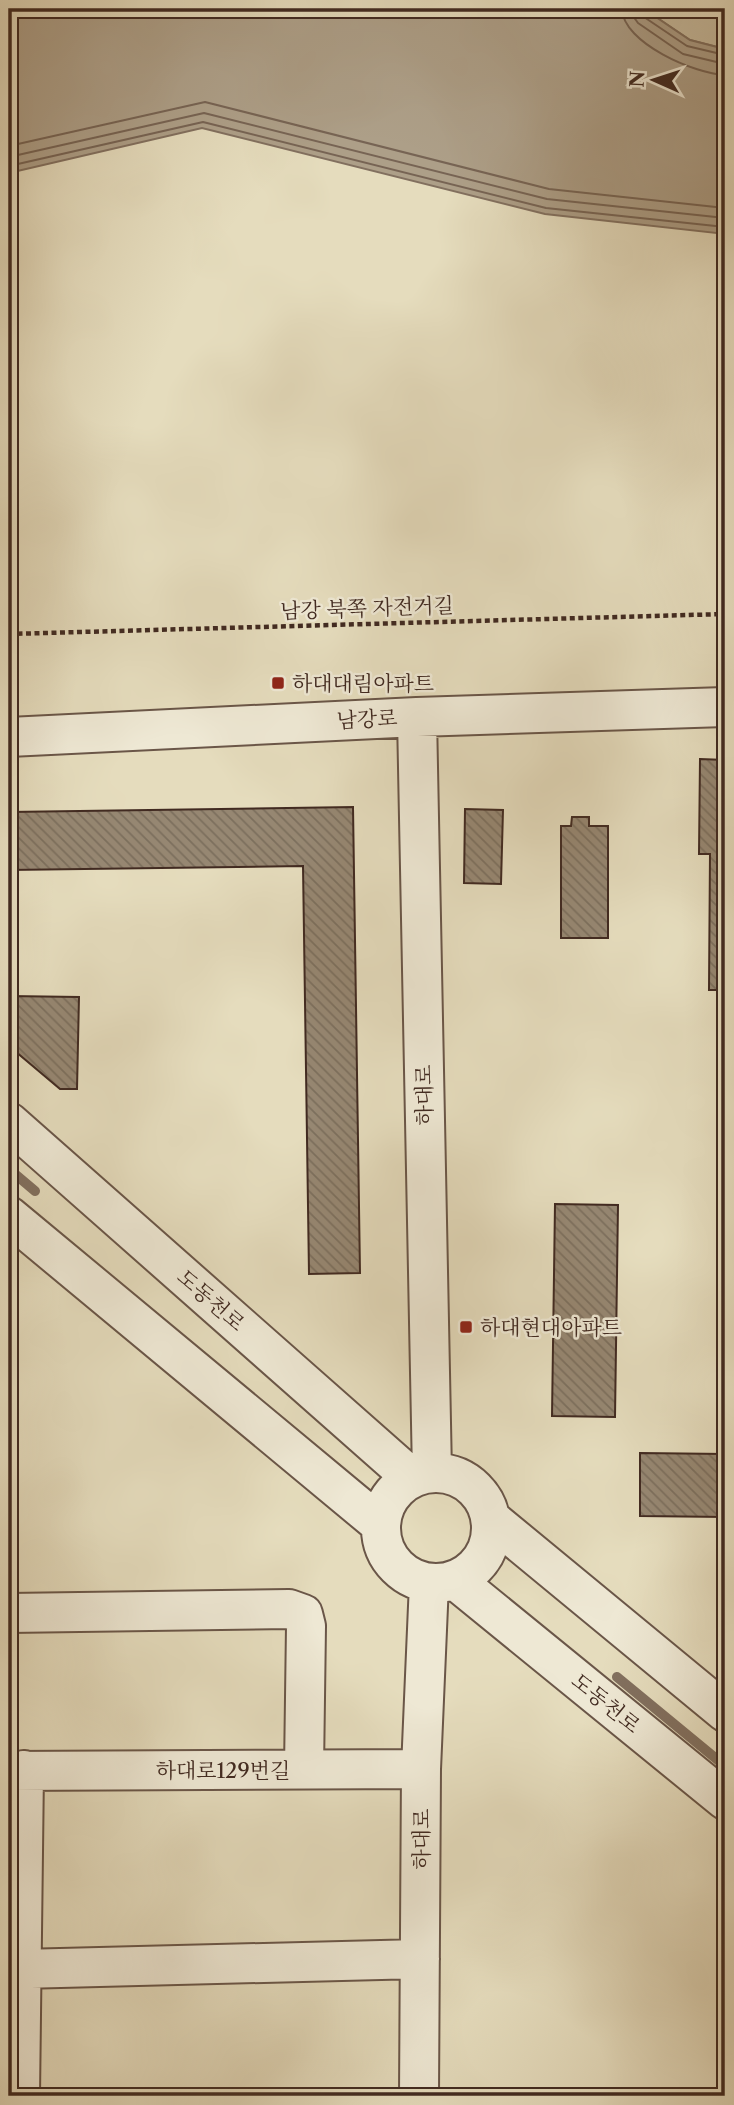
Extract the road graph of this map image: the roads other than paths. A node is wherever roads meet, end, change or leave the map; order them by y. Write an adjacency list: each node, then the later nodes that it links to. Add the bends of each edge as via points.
1 (725, 707): 2 (street, 남강로)
2 (417, 717): 3 (street, 남강로); 6 (street, 하대로)
3 (9, 737)
4 (9, 1122): 6 (street, 도동천로)
5 (9, 1216): 8 (street)
6 (422, 1476): 7 (street, via 448,1474 464,1480 486,1504); 8 (street, via 390,1498)
7 (491, 1519): 9 (street, via 491,1538 484,1556 472,1571); 11 (street)
8 (381, 1525): 9 (street, via 389,1557 400,1569 413,1578)
9 (442, 1581): 13 (street, 하대로); 15 (street, 도동천로)
10 (9, 1613): 12 (street, via 289,1609 303,1614)
11 (725, 1712)
12 (304, 1769): 13 (street, 하대로129번길); 14 (street, 하대로129번길)
13 (421, 1769): 16 (street, 하대로)
14 (16, 1771): 17 (street)
15 (725, 1800)
16 (420, 1959): 17 (street); 19 (street, 하대로)
17 (21, 1969): 18 (street)
18 (20, 2096)
19 (419, 2096)

